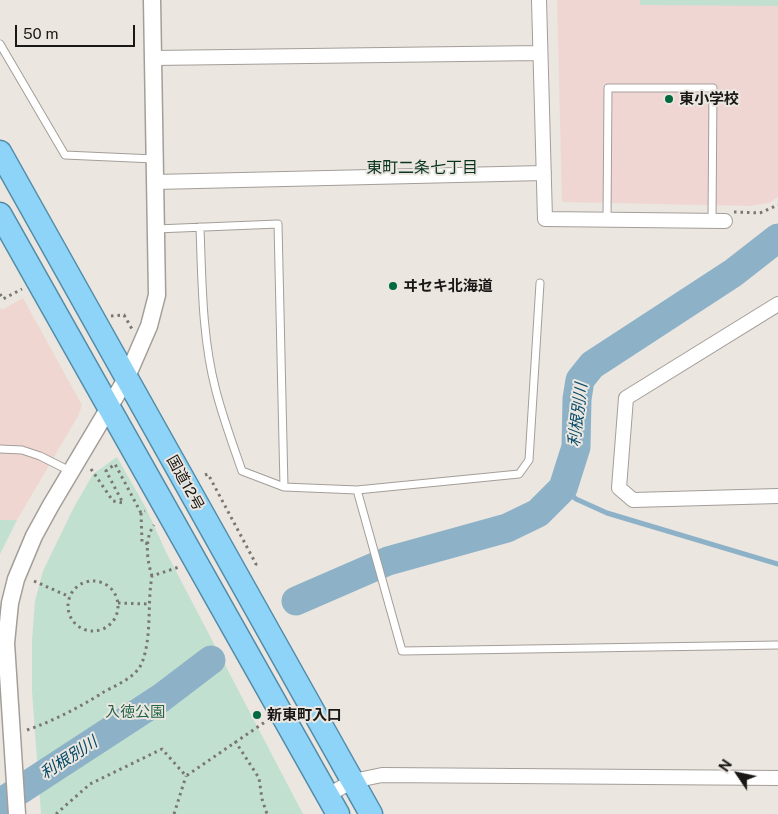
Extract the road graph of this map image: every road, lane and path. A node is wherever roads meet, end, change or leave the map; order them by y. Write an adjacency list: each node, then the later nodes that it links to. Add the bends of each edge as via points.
1 (152, 0): 5 (street)
2 (539, 0): 4 (street)
3 (0, 44): 7 (lane, via 65,155)
4 (540, 54): 5 (street); 8 (street)
5 (153, 58): 7 (street)
6 (0, 152): 18 (highway, 国道12号)
7 (155, 159): 9 (street)
8 (544, 173): 9 (street); 13 (street, via 545,219)
9 (155, 182): 15 (street)
10 (778, 205): 12 (path, via 760,213)
11 (0, 214): 19 (highway, 国道12号)
12 (723, 218): 13 (street); 13 (lane, via 713,88 608,88)
13 (607, 220)
14 (200, 227): 15 (lane); 24 (lane, via 208,351 216,390 242,471); 24 (lane, via 278,224)
15 (156, 229): 18 (street, via 156,295 150,326)
16 (540, 283): 25 (lane, via 529,460 519,474)
17 (778, 304): 26 (street, via 626,398 619,488 633,500)
18 (126, 378): 19 (street); 44 (highway, 国道12号)
19 (109, 408): 22 (street); 45 (highway, 国道12号)
20 (0, 449): 22 (lane, via 22,450)
21 (91, 468): 28 (path, via 113,501 123,503 106,470 115,464)
22 (70, 471): 46 (street, via 34,536 10,603 6,643)
23 (205, 475): 32 (path, via 208,474 256,564)
24 (284, 487): 25 (lane)
25 (357, 490): 38 (lane, via 402,651)
26 (778, 496)
27 (145, 511): 28 (path)
28 (141, 513): 30 (path, via 142,542)
29 (156, 522): 30 (path, via 148,533)
30 (148, 544): 33 (path)
31 (180, 566): 33 (path)
32 (252, 571)
33 (152, 576): 37 (path)
34 (34, 581): 35 (path)
35 (70, 597): 36 (path, via 78,586 93,581 109,586); 36 (path, via 68,608 74,624 90,632 98,632 113,622 118,615)
36 (118, 603): 37 (path)
37 (149, 604): 40 (path, via 146,649 136,672 88,703)
38 (778, 645)
39 (265, 722): 41 (path)
40 (26, 730)
41 (235, 741): 42 (path); 49 (path, via 259,778)
42 (186, 776): 47 (path, via 162,750 90,784); 48 (path)
43 (778, 778): 44 (street, via 382,776)
44 (354, 781): 45 (street); 50 (highway, 国道12号)
45 (333, 805)
46 (17, 814)
47 (56, 814)
48 (174, 814)
49 (267, 814)
50 (371, 814)

